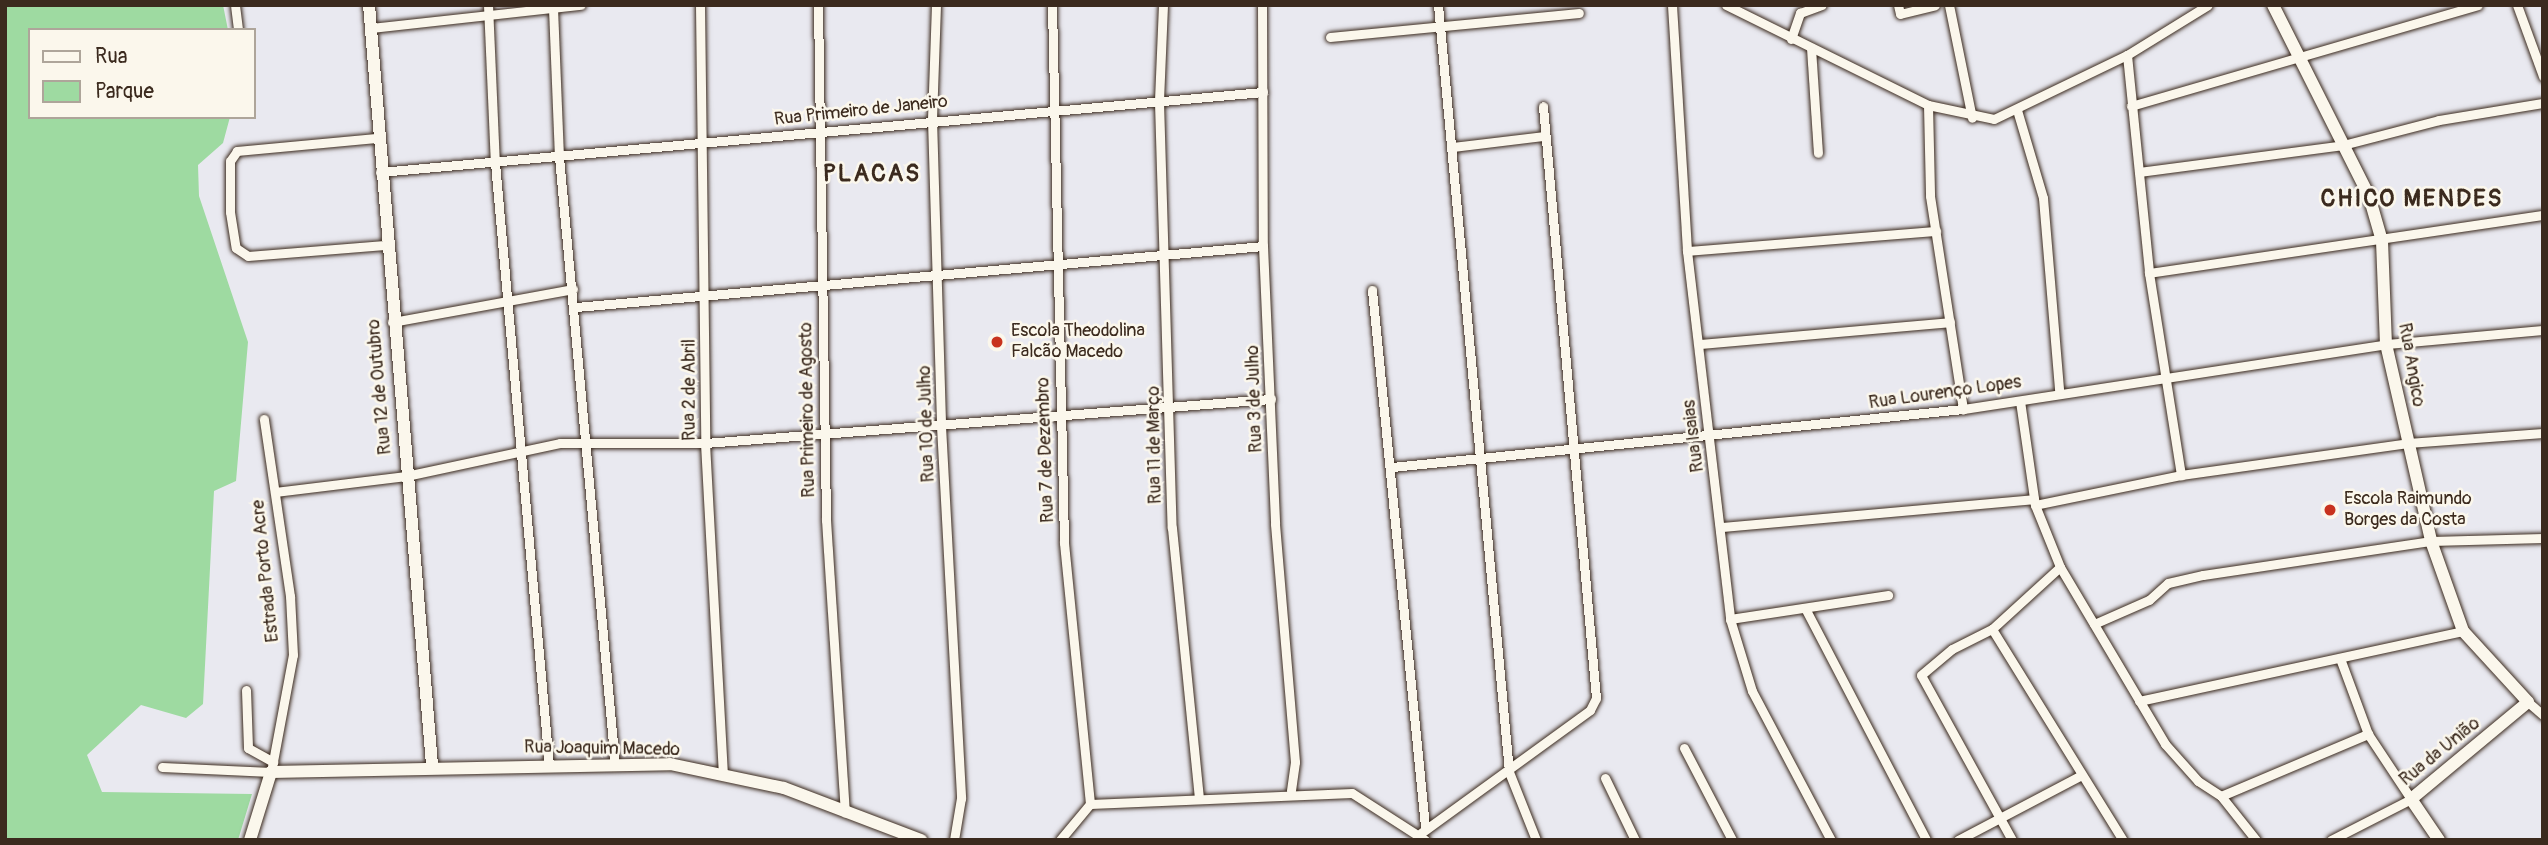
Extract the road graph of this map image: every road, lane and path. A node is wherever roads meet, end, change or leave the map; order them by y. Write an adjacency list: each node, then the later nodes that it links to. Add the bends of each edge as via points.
1 (234, 5): 25 (street)
2 (369, 5): 26 (street, Rua 12 de Outubro)
3 (581, 5): 21 (street)
4 (700, 5): 46 (street, Rua 2 de Abril)
5 (818, 5): 43 (street, Rua Primeiro de Agosto)
6 (936, 5): 42 (street, Rua 10 de Julho)
7 (1052, 5): 39 (street, Rua 7 de Dezembro)
8 (1163, 5): 34 (street, Rua 11 de Março)
9 (1262, 5): 33 (street, Rua 3 de Julho)
10 (1438, 5): 24 (street)
11 (1672, 5): 60 (street, Rua Isaias)
12 (1726, 5): 28 (street)
13 (1822, 5): 28 (street, via 1800,13)
14 (1935, 5): 22 (street)
15 (1949, 5): 41 (street)
16 (2208, 5): 30 (street)
17 (2273, 5): 31 (street, Rua Angico)
18 (2478, 5): 31 (street)
19 (2518, 5): 32 (street)
20 (488, 9): 21 (street); 26 (street); 51 (street)
21 (553, 9): 50 (street)
22 (1899, 10)
23 (1580, 13): 24 (street)
24 (1440, 27): 27 (street); 48 (street)
25 (238, 28)
26 (371, 28): 45 (street, Rua 12 de Outubro)
27 (1330, 37)
28 (1791, 38): 29 (street)
29 (1811, 48): 36 (street); 49 (street)
30 (2127, 55): 38 (street); 40 (street)
31 (2297, 55): 38 (street); 47 (street, Rua Angico)
32 (2543, 76)
33 (1263, 92): 34 (street, Rua Primeiro de Janeiro); 58 (street, Rua 3 de Julho)
34 (1159, 102): 39 (street, Rua Primeiro de Janeiro); 59 (street, Rua 11 de Março)
35 (2543, 103): 47 (street, via 2439,120)
36 (1928, 105): 41 (street); 55 (street)
37 (1542, 106): 44 (street)
38 (2131, 106): 53 (street)
39 (1050, 108): 42 (street, Rua Primeiro de Janeiro); 61 (street, Rua 7 de Dezembro)
40 (2017, 110): 41 (street, via 1993,119); 76 (street, via 2043,198)
41 (1972, 118)
42 (932, 119): 43 (street, Rua Primeiro de Janeiro); 62 (street, Rua 10 de Julho)
43 (817, 134): 46 (street, Rua Primeiro de Janeiro); 64 (street, Rua Primeiro de Agosto)
44 (1544, 136): 48 (street); 90 (street)
45 (376, 138): 52 (street, Rua 12 de Outubro); 57 (street, via 250,147 230,161 230,212 241,254)
46 (698, 140): 50 (street, Rua Primeiro de Janeiro); 67 (street, Rua 2 de Abril)
47 (2343, 145): 53 (street); 56 (street, Rua Angico, via 2369,196)
48 (1453, 147): 92 (street)
49 (1818, 153)
50 (559, 157): 51 (street, Rua Primeiro de Janeiro); 65 (street)
51 (495, 163): 52 (street, Rua Primeiro de Janeiro); 68 (street)
52 (379, 172): 57 (street, Rua 12 de Outubro)
53 (2139, 172): 63 (street)
54 (2543, 215): 56 (street)
55 (1936, 232): 60 (street); 70 (street)
56 (2382, 241): 63 (street); 74 (street, Rua Angico)
57 (385, 245): 71 (street, Rua 12 de Outubro)
58 (1263, 246): 59 (street); 77 (street, Rua 3 de Julho)
59 (1164, 251): 61 (street); 79 (street, Rua 11 de Março)
60 (1687, 251): 73 (street, Rua Isaias)
61 (1055, 262): 62 (street); 81 (street, Rua 7 de Dezembro)
62 (939, 272): 64 (street); 83 (street, Rua 10 de Julho)
63 (2149, 273): 75 (street)
64 (820, 283): 67 (street); 85 (street, Rua Primeiro de Agosto)
65 (573, 289): 68 (street); 69 (street)
66 (1373, 290): 93 (street)
67 (705, 292): 69 (street); 88 (street, Rua 2 de Abril)
68 (506, 300): 71 (street); 91 (street)
69 (576, 307): 87 (street)
70 (1950, 321): 73 (street); 80 (street)
71 (392, 322): 95 (street, Rua 12 de Outubro)
72 (2543, 330): 74 (street, Rua Lourenço Lopes)
73 (1699, 344): 86 (street, Rua Isaias)
74 (2386, 345): 75 (street, Rua Lourenço Lopes); 89 (street, Rua Angico)
75 (2162, 377): 76 (street, Rua Lourenço Lopes); 94 (street)
76 (2059, 390): 78 (street, Rua Lourenço Lopes)
77 (1271, 399): 79 (street); 124 (street, Rua 3 de Julho, via 1295,762)
78 (2020, 401): 80 (street, Rua Lourenço Lopes); 97 (street)
79 (1171, 406): 81 (street); 126 (street, Rua 11 de Março, via 1174,564)
80 (1963, 409): 86 (street, Rua Lourenço Lopes)
81 (1059, 414): 83 (street); 128 (street, Rua 7 de Dezembro, via 1068,618)
82 (264, 419): 96 (street, Estrada Porto Acre)
83 (941, 426): 85 (street); 135 (street, Rua 10 de Julho, via 961,799)
84 (2543, 433): 89 (street)
85 (824, 434): 88 (street); 129 (street, Rua Primeiro de Agosto)
86 (1709, 437): 90 (street, Rua Lourenço Lopes); 98 (street, Rua Isaias)
87 (587, 442): 88 (street); 91 (street); 116 (street)
88 (705, 443): 121 (street, Rua 2 de Abril)
89 (2408, 443): 94 (street); 100 (street, Rua Angico)
90 (1573, 450): 92 (street, Rua Lourenço Lopes); 120 (street, via 1596,691 1590,710)
91 (520, 452): 95 (street); 117 (street)
92 (1483, 456): 93 (street, Rua Lourenço Lopes); 120 (street)
93 (1392, 467): 131 (street)
94 (2180, 475): 97 (street)
95 (406, 476): 96 (street); 115 (street, Rua 12 de Outubro)
96 (275, 492): 119 (street, Estrada Porto Acre, via 293,655)
97 (2034, 502): 98 (street); 101 (street)
98 (1721, 527): 104 (street, Rua Isaias)
99 (2543, 538): 100 (street)
100 (2431, 541): 105 (street, via 2168,583 2149,600); 107 (street, Rua Angico)
101 (2060, 566): 105 (street); 106 (street)
102 (1888, 595): 103 (street)
103 (1805, 610): 104 (street); 141 (street)
104 (1730, 619): 140 (street, Rua Isaias, via 1752,691)
105 (2094, 624): 110 (street)
106 (1992, 629): 122 (street); 130 (street, via 1952,649 1922,675)
107 (2463, 631): 108 (street); 111 (street, Rua Angico)
108 (2341, 661): 110 (street); 113 (street)
109 (246, 690): 119 (street, via 248,748)
110 (2139, 701): 125 (street, via 2165,744 2198,781)
111 (2528, 702): 112 (street, Rua Angico); 127 (street, Rua da União)
112 (2543, 715)
113 (2368, 733): 125 (street); 127 (street)
114 (1684, 748): 139 (street)
115 (432, 764): 117 (street, Rua Joaquim Macedo); 119 (street, Rua Joaquim Macedo)
116 (615, 765): 117 (street, Rua Joaquim Macedo); 121 (street, Rua Joaquim Macedo, via 670,764)
117 (549, 766)
118 (162, 767): 119 (street)
119 (272, 767): 133 (street, Estrada Porto Acre)
120 (1509, 772): 131 (street); 137 (street)
121 (723, 774): 129 (street, Rua Joaquim Macedo)
122 (2080, 776): 130 (street); 143 (street)
123 (1605, 778): 138 (street)
124 (1291, 791): 126 (street); 131 (street, via 1363,796)
125 (2221, 796): 144 (street)
126 (1199, 798): 128 (street)
127 (2411, 799): 145 (street, Rua da União); 146 (street)
128 (1090, 804): 136 (street)
129 (845, 812): 134 (street, Rua Joaquim Macedo)
130 (1999, 820): 132 (street); 142 (street)
131 (1424, 834)
132 (1961, 839)
133 (250, 840)
134 (921, 840)
135 (954, 840)
136 (1060, 840)
137 (1536, 840)
138 (1635, 840)
139 (1732, 840)
140 (1831, 840)
141 (1926, 840)
142 (2012, 840)
143 (2123, 840)
144 (2256, 840)
145 (2331, 840)
146 (2439, 840)

